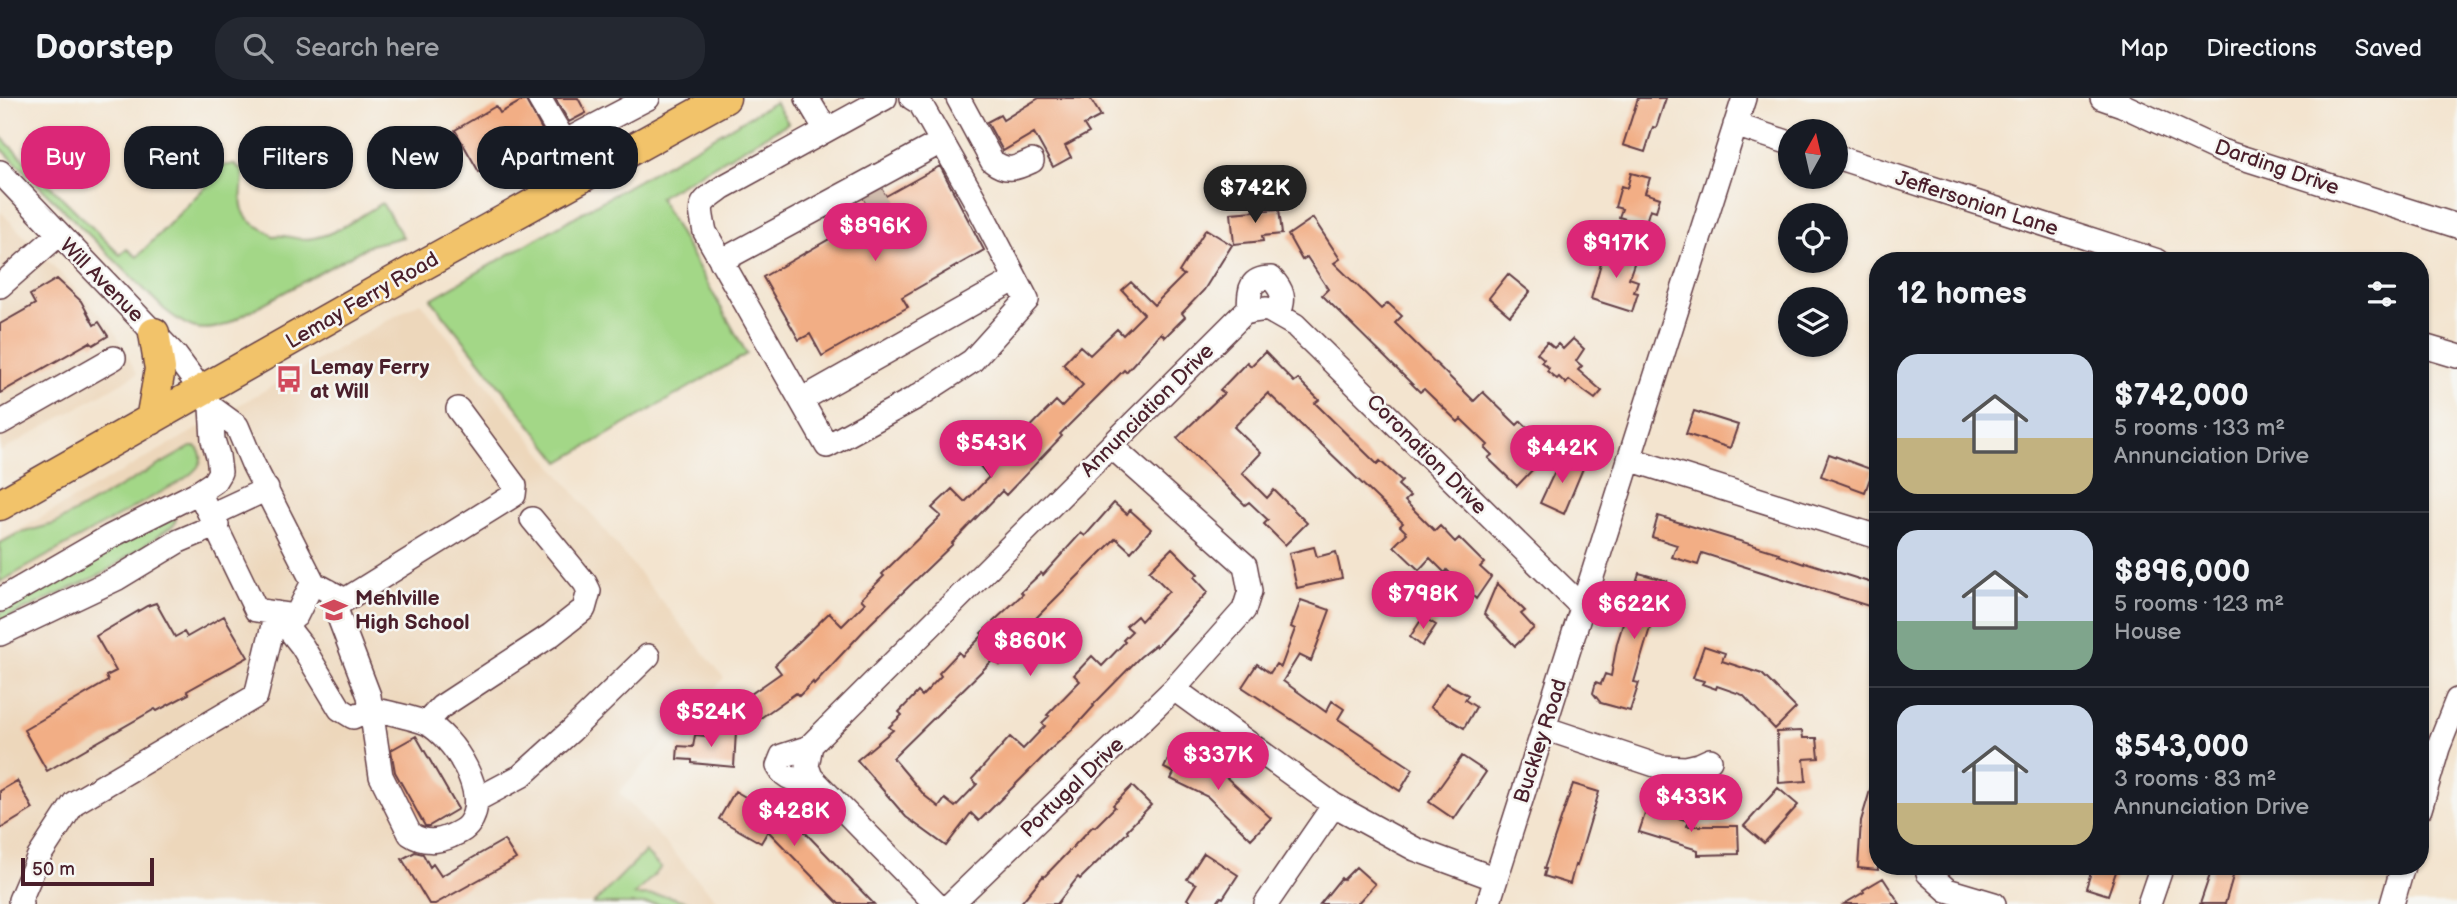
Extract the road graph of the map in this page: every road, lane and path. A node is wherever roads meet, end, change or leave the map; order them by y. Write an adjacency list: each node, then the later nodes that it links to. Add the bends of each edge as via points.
1 (539, 98): 12 (street)
2 (649, 98): 13 (street)
3 (725, 98): 10 (main road, Lemay Ferry Road)
4 (807, 98): 14 (street)
5 (885, 98): 14 (street)
6 (912, 98): 17 (street, via 920,103)
7 (958, 98): 19 (street, via 992,162 1012,170)
8 (1744, 98): 11 (street, Buckley Road)
9 (2102, 98): 24 (street, Darding Drive, via 2221,150)
10 (692, 106): 16 (main road, Lemay Ferry Road)
11 (1735, 125): 15 (street); 41 (street, Buckley Road)
12 (555, 126)
13 (595, 126)
14 (826, 130): 27 (street, via 704,201 700,208 705,232)
15 (1778, 139)
16 (638, 140)
17 (941, 142): 20 (street); 28 (street)
18 (1848, 161): 26 (street, Jeffersonian Lane)
19 (1032, 162)
20 (899, 165): 23 (street); 23 (street, via 891,187 858,205)
21 (0, 172): 25 (street, Will Avenue)
22 (560, 189): 35 (main road, Lemay Ferry Road)
23 (841, 196): 27 (street)
24 (2457, 226)
25 (58, 235): 29 (street); 31 (street, Will Avenue)
26 (2130, 252)
27 (721, 261): 36 (street)
28 (1016, 279): 36 (street); 36 (street, via 1027,300 972,361 915,398 827,446)
29 (0, 286)
30 (1264, 312): 40 (street, Annunciation Drive, via 1245,312); 50 (street, Coronation Drive, via 1296,325)
31 (154, 333): 35 (street, Will Avenue); 38 (main road, via 160,369)
32 (2429, 348): 33 (street)
33 (2457, 356)
34 (114, 358): 39 (street)
35 (207, 399): 38 (main road, Lemay Ferry Road); 42 (street, Will Avenue, via 237,426); 43 (street, via 220,472)
36 (801, 400)
37 (458, 409): 48 (street, via 515,486 514,495 345,600)
38 (151, 420): 44 (main road, Lemay Ferry Road)
39 (0, 423)
40 (1111, 446): 54 (street, Portugal Drive, via 1245,565 1250,591 1244,610); 68 (street, Annunciation Drive, via 811,765)
41 (1629, 459): 47 (street); 50 (street, Buckley Road)
42 (267, 489): 46 (street); 48 (street, Will Avenue)
43 (199, 492): 46 (street); 49 (street)
44 (0, 505)
45 (532, 519): 57 (street, via 585,583 589,592 584,609 441,706)
46 (214, 520): 51 (street, via 256,610); 52 (street, via 118,578)
47 (1869, 534)
48 (321, 586): 51 (street, via 296,616); 56 (street, Will Avenue)
49 (0, 600)
50 (1582, 607): 58 (street, Buckley Road)
51 (276, 613): 56 (street, via 340,709 353,716); 67 (street, via 256,696 74,803 38,858)
52 (0, 634)
53 (648, 656): 62 (street, via 521,776)
54 (1174, 689): 61 (street); 69 (street, Portugal Drive)
55 (2457, 700): 59 (street)
56 (372, 709): 57 (street); 62 (street, Will Avenue, via 380,776 410,834 435,841 446,838 469,825)
57 (426, 723): 62 (street, via 449,742 469,772)
58 (1544, 728): 60 (street, via 1661,767 1686,768); 66 (street, Buckley Road)
59 (2429, 745)
60 (1710, 760)
61 (1334, 805): 66 (street, via 1415,849); 70 (street)
62 (475, 808)
63 (1930, 875): 72 (street, via 1947,890)
64 (2159, 875): 73 (street)
65 (2400, 875): 74 (street)
66 (1496, 879): 71 (street, Buckley Road)
67 (21, 904)
68 (936, 904)
69 (951, 904)
70 (1266, 904)
71 (1488, 904)
72 (1994, 904)
73 (2149, 904)
74 (2392, 904)

